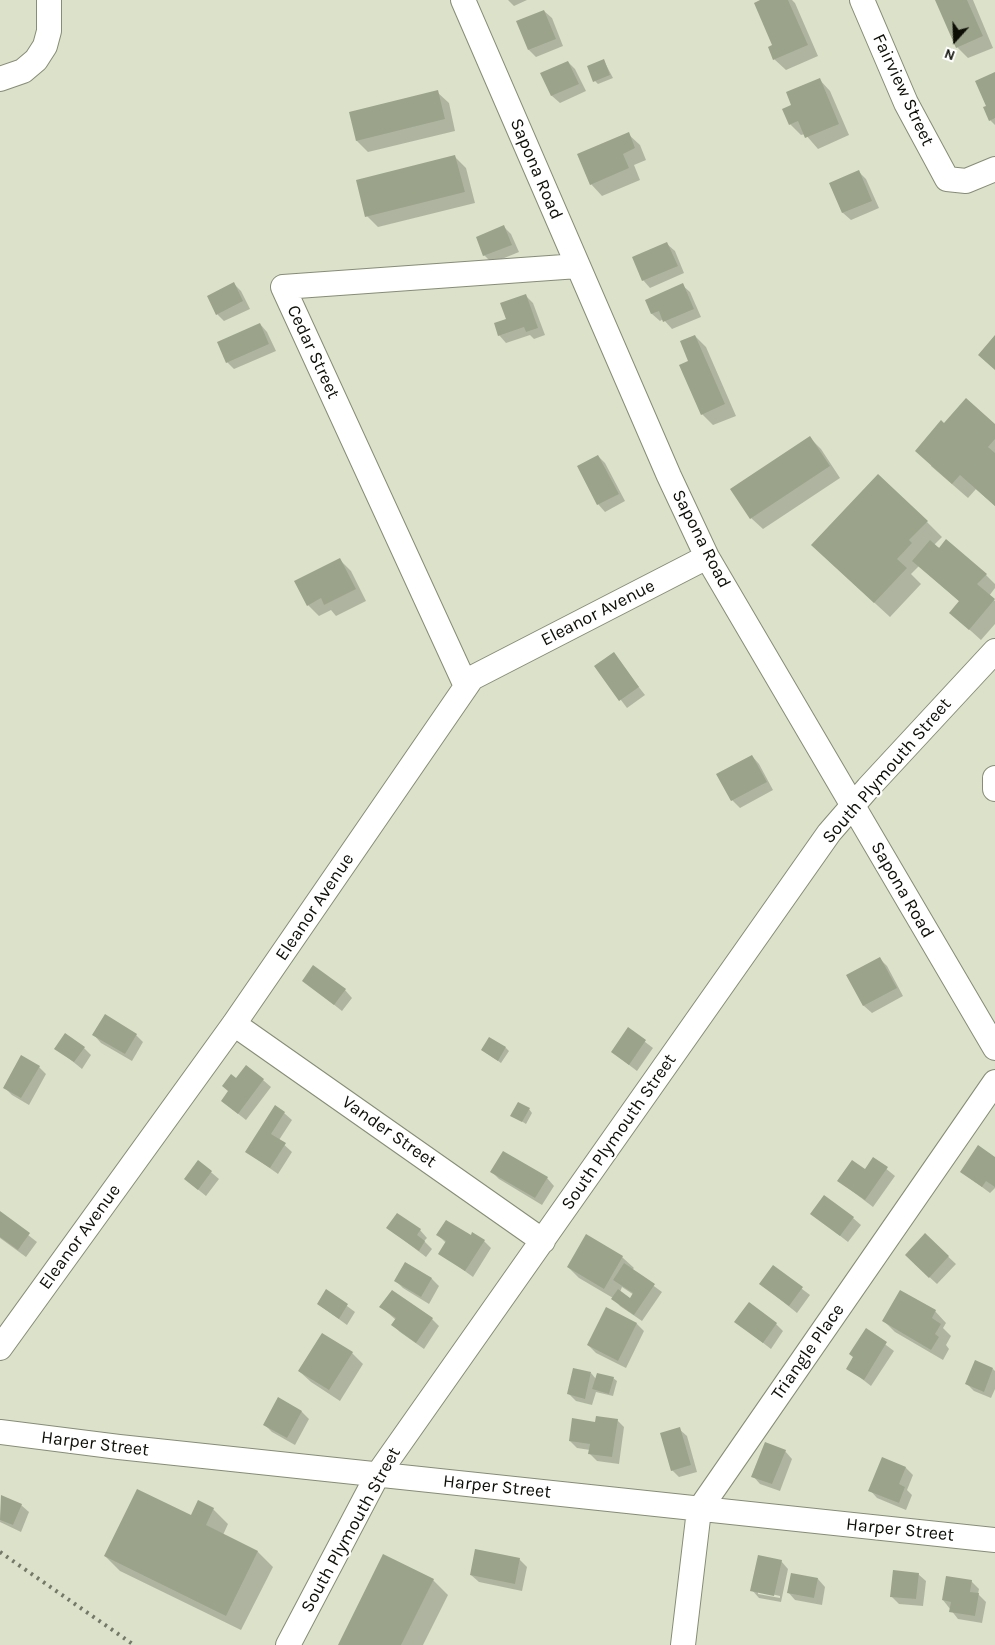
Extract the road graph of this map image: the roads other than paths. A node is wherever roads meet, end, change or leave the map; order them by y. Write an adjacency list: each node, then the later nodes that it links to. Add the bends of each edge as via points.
1 (49, 0): 4 (street, via 49,31 45,46 23,71)
2 (463, 0): 6 (street, Sapona Road)
3 (862, 0): 5 (street, Fairview Street, via 906,104 946,179 966,180)
4 (0, 79)
5 (995, 169)
6 (578, 266): 7 (street, Sapona Road); 9 (street, Cedar Street, via 283,287)
7 (707, 557): 9 (street, Eleanor Avenue, via 472,678); 12 (street, Sapona Road)
8 (995, 651): 12 (street, South Plymouth Street)
9 (466, 686): 13 (street, Eleanor Avenue)
10 (995, 778): 11 (street)
11 (995, 789)
12 (852, 806): 14 (street, Sapona Road); 16 (street, South Plymouth Street)
13 (234, 1024): 16 (street, Vander Street); 17 (street, Eleanor Avenue)
14 (995, 1048)
15 (995, 1082): 20 (street, Triangle Place)
16 (543, 1240): 19 (street, South Plymouth Street)
17 (0, 1348)
18 (0, 1432): 19 (street, Harper Street)
19 (378, 1474): 20 (street, Harper Street); 22 (street, South Plymouth Street)
20 (699, 1510): 21 (street, Harper Street); 23 (street, Triangle Place)
21 (995, 1540)
22 (288, 1645)
23 (683, 1645)

